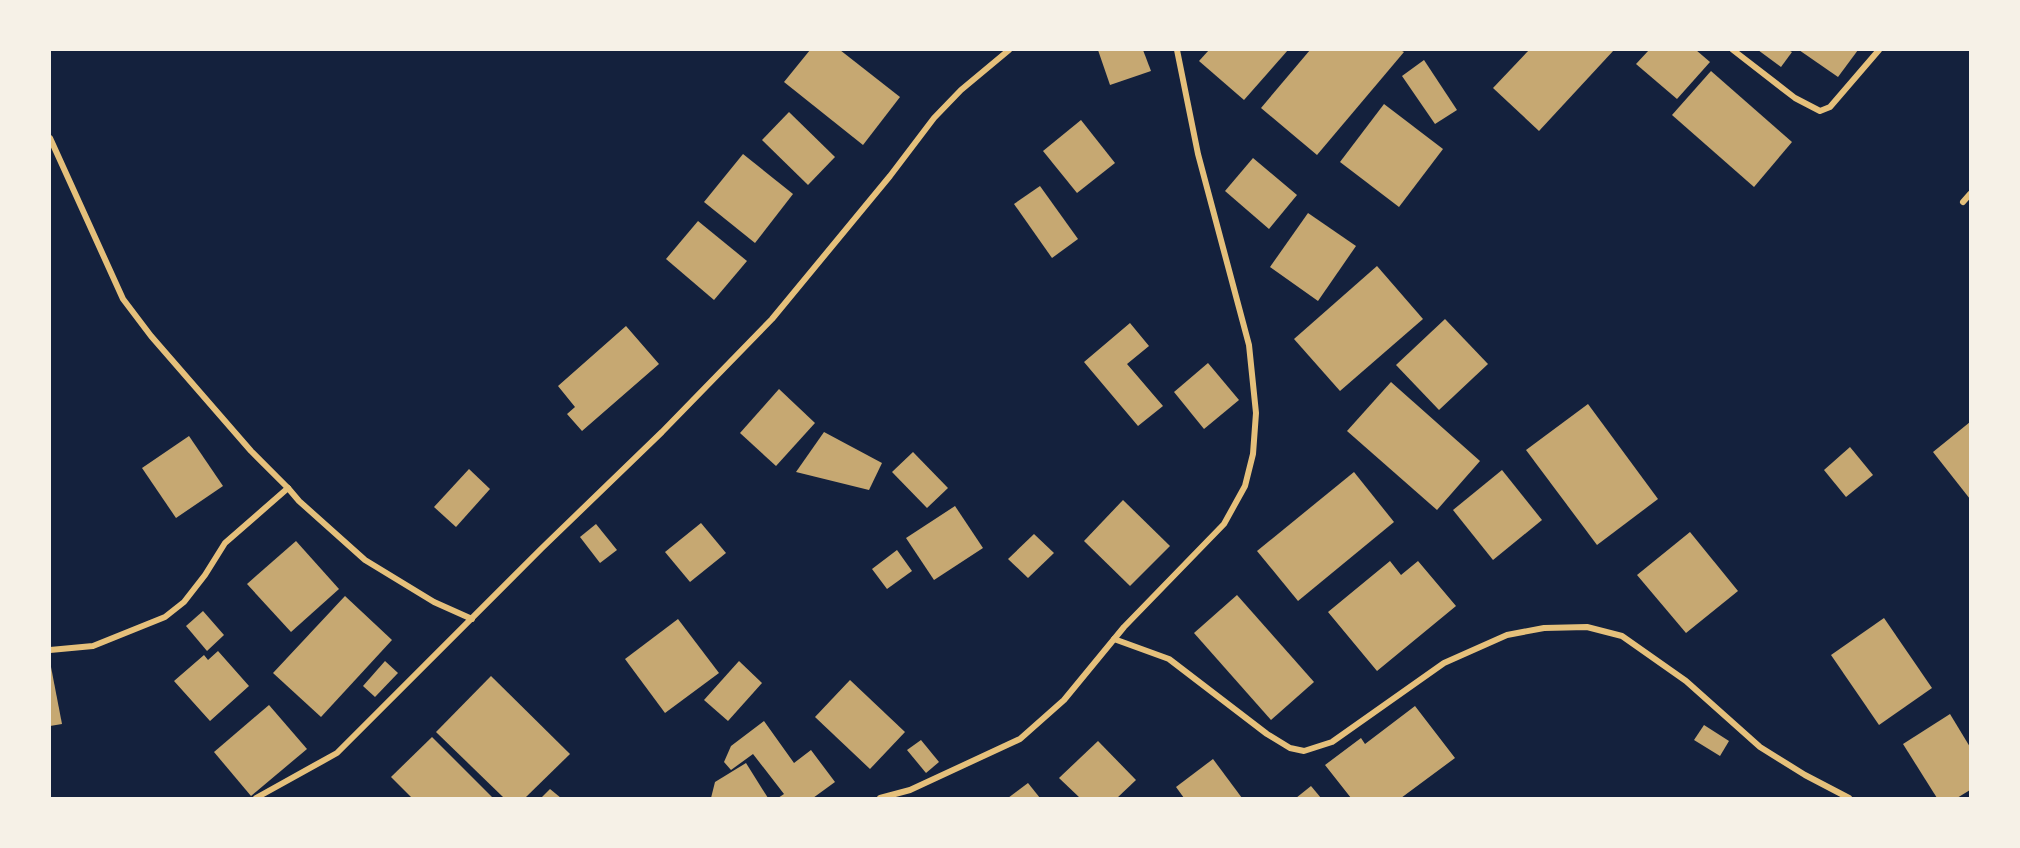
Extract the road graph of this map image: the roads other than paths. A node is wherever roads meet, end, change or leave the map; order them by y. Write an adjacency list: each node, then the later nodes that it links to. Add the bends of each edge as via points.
1 (1009, 50): 9 (street, via 934,118 772,319)
2 (1177, 50): 10 (street, via 1198,154 1249,345 1256,413 1252,454 1245,486 1224,524)
3 (1733, 50): 4 (street, via 1795,99 1820,111 1830,107)
4 (1880, 50)
5 (50, 138): 8 (street, via 123,299 251,452)
6 (1971, 194): 7 (street)
7 (1963, 202)
8 (288, 488): 9 (street, via 365,560 434,602); 11 (street, via 225,543 184,602 165,617 93,645)
9 (472, 619): 12 (street, via 337,753)
10 (1114, 639): 13 (street, via 1064,700 1020,739 910,790); 14 (street, via 1168,658 1267,734 1290,748 1304,751 1332,742 1444,663 1507,635 1544,628 1587,627 1622,636 1686,681 1761,747)
11 (50, 650)
12 (256, 798)
13 (880, 798)
14 (1849, 798)

